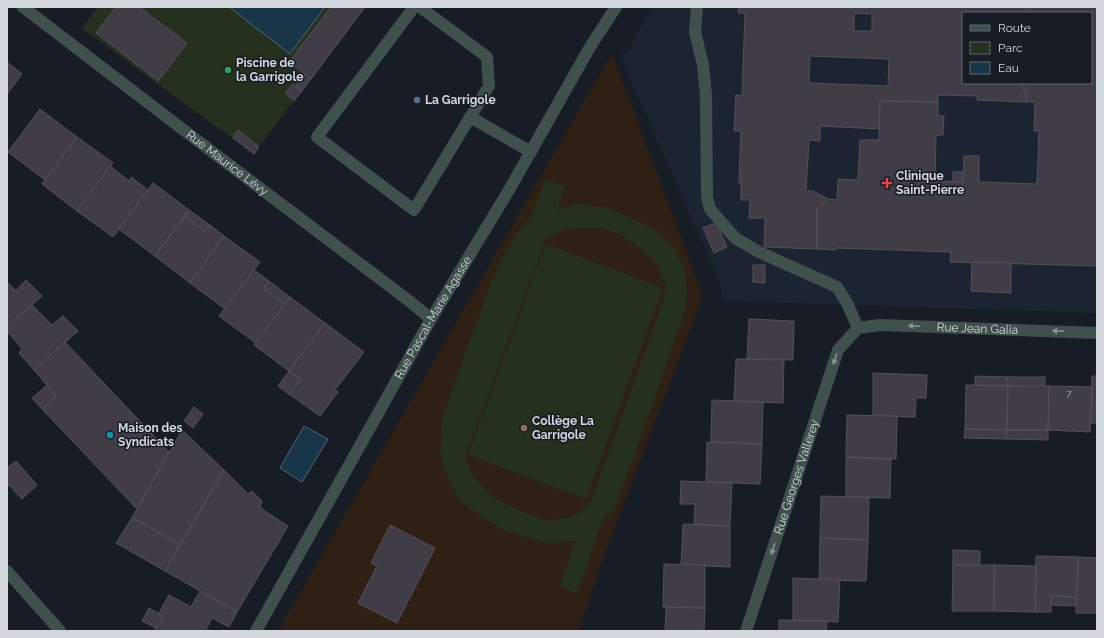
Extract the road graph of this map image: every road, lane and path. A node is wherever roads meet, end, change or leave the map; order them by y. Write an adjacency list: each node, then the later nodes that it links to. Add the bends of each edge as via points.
1 (23, 7): 8 (street, Rue Maurice Lévy)
2 (414, 7): 6 (street, via 317,137 414,210)
3 (420, 7): 6 (street, via 487,57 488,86)
4 (616, 7): 7 (street, Rue Pascal-Marie Agasse, via 590,47)
5 (697, 7): 9 (street, via 695,32 703,65 706,95 707,197 710,209 735,238 759,252 838,287)
6 (470, 117): 7 (street)
7 (531, 152): 8 (street, Rue Pascal-Marie Agasse)
8 (431, 319): 13 (street, Rue Pascal-Marie Agasse)
9 (858, 328): 10 (street, Rue Jean Galia, one-way to 9, via 880,325); 14 (street, Rue Georges Vallerey, one-way to 14, via 838,350)
10 (1097, 333)
11 (7, 571): 12 (street)
12 (60, 631)
13 (256, 631)
14 (746, 631)

